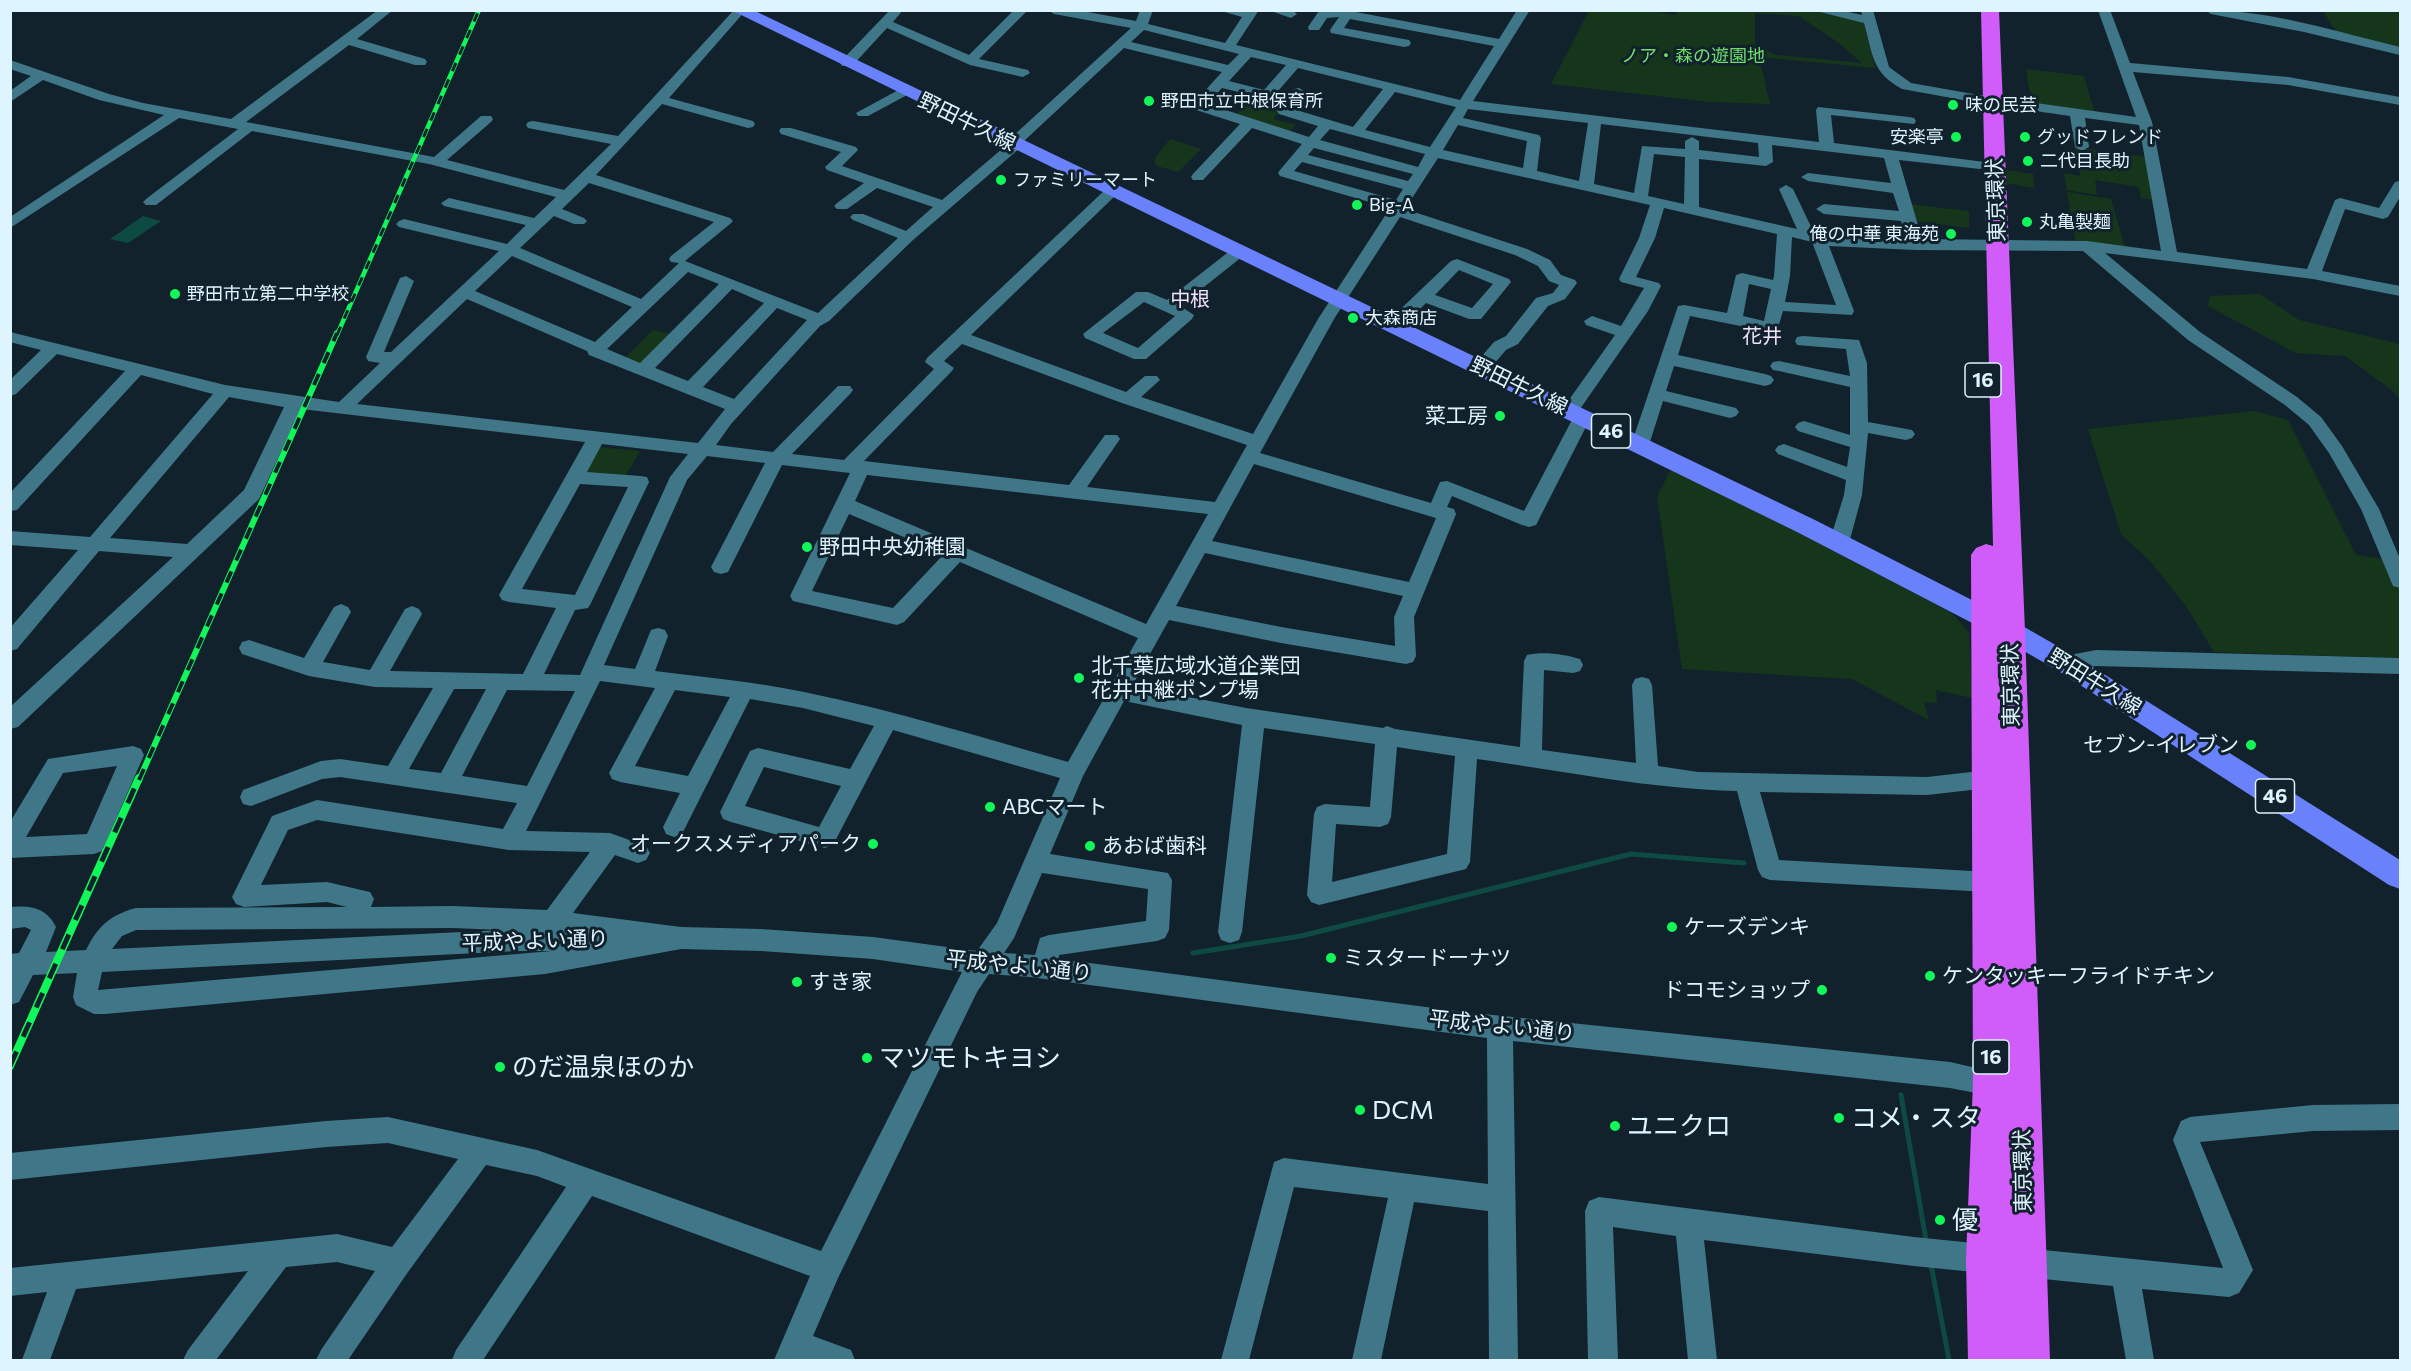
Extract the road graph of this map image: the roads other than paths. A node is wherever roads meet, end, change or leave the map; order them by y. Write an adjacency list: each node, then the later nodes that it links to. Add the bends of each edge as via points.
1 (387, 10): 23 (street)
2 (897, 10): 19 (street)
3 (1022, 10): 31 (street)
4 (1054, 10): 21 (street)
5 (1147, 10): 21 (street)
6 (1224, 10): 15 (street)
7 (1274, 10): 17 (street)
8 (1524, 10): 26 (street)
9 (1818, 10): 18 (street)
10 (1978, 10): 46 (highway, 東京環状 / 16)
11 (1990, 10): 46 (highway, 東京環状 / 16)
12 (2104, 10): 36 (street)
13 (2211, 10): 29 (street)
14 (739, 11): 34 (main road, 野田牛久線 / 46); 45 (street)
15 (1252, 13): 27 (street)
16 (1341, 13): 20 (street); 22 (street, via 1323,14); 24 (street, via 1336,30)
17 (1291, 14)
18 (1868, 15): 46 (street, via 1883,68 1896,80 1917,89)
19 (885, 23): 31 (street); 34 (street)
20 (1416, 23): 24 (street); 26 (street)
21 (1141, 26): 25 (street); 27 (street)
22 (1314, 27)
23 (347, 40): 32 (street); 61 (street)
24 (1404, 43): 30 (street)
25 (1122, 44): 37 (street); 72 (street)
26 (1502, 44): 48 (street)
27 (1229, 46): 28 (street)
28 (1249, 51): 33 (street); 37 (street)
29 (2400, 51)
30 (1396, 56)
31 (971, 60): 38 (street)
32 (420, 62)
33 (1296, 62): 40 (street, via 1267,95); 41 (street)
34 (847, 63): 42 (main road, 野田牛久線 / 46)
35 (10, 64): 39 (street)
36 (2126, 67): 47 (street, via 2288,81); 60 (street)
37 (1231, 70): 40 (street)
38 (1023, 73)
39 (41, 75): 44 (street); 52 (street, via 104,97)
40 (1220, 83): 49 (street, via 1198,106)
41 (1392, 87): 48 (street); 67 (street)
42 (904, 91): 50 (street); 72 (main road, 野田牛久線 / 46)
43 (1299, 92): 63 (street, via 1284,111)
44 (10, 98)
45 (658, 99): 62 (street); 70 (street)
46 (1985, 100): 51 (street); 83 (highway, 東京環状 / 16); 117 (highway, 東京環状 / 16)
47 (2400, 101)
48 (1463, 104): 55 (street); 56 (street)
49 (1213, 111): 58 (street); 59 (street)
50 (863, 113)
51 (2077, 113): 60 (street); 73 (street)
52 (175, 114): 61 (street); 111 (street)
53 (1860, 114): 57 (street); 74 (street, via 1823,110); 76 (street)
54 (486, 119): 81 (street)
55 (1453, 120): 75 (street); 85 (street, via 1534,138)
56 (1595, 120): 68 (street); 92 (street)
57 (1909, 121)
58 (1199, 122)
59 (1250, 122): 71 (street); 80 (street)
60 (2145, 122): 121 (street)
61 (234, 124): 65 (street)
62 (748, 124)
63 (1327, 124): 67 (street); 71 (street)
64 (533, 125): 70 (street)
65 (249, 127): 81 (street); 98 (street)
66 (786, 131): 89 (street, via 851,150 832,167)
67 (1357, 131): 75 (street)
68 (1691, 131): 69 (street); 77 (street)
69 (1765, 140): 74 (street); 77 (street, via 1766,162)
70 (621, 141): 86 (street)
71 (1311, 141): 79 (street); 84 (street)
72 (1015, 145): 95 (main road, 野田牛久線 / 46); 102 (street)
73 (2082, 147)
74 (1827, 148): 76 (street)
75 (1433, 151): 84 (street); 85 (street)
76 (1865, 152): 78 (street)
77 (1692, 155): 97 (street, via 1647,149); 106 (street)
78 (1890, 155): 83 (street); 94 (street)
79 (1299, 158): 91 (street); 103 (street, via 1285,173)
80 (1215, 159): 82 (street); 87 (street)
81 (436, 162): 96 (street)
82 (1234, 164)
83 (1980, 165): 117 (highway, 東京環状 / 16)
84 (1421, 172): 91 (street)
85 (1529, 174): 92 (street)
86 (586, 177): 96 (street); 122 (street, via 725,221)
87 (1198, 177)
88 (1808, 177): 94 (street)
89 (874, 182): 101 (street); 102 (street)
90 (2400, 185): 123 (street, via 2383,214 2340,203)
91 (1412, 187): 103 (street)
92 (1586, 187): 97 (street)
93 (1786, 189): 115 (street)
94 (1899, 189): 108 (street)
95 (1111, 192): 120 (main road, 野田牛久線 / 46); 141 (street)
96 (565, 195): 105 (street)
97 (1640, 200): 100 (street)
98 (152, 202)
99 (449, 203): 110 (street)
100 (1658, 203): 106 (street); 139 (street, via 1647,238 1627,279 1653,286)
101 (842, 206)
102 (945, 206): 114 (street)
103 (1398, 209): 131 (street); 149 (street, via 1521,252 1544,263 1555,279 1569,283 1559,296 1542,302 1512,340 1500,345)
104 (1824, 209): 108 (street)
105 (552, 210): 109 (street); 110 (street)
106 (1691, 210): 113 (street)
107 (858, 217): 114 (street)
108 (1909, 217): 116 (street)
109 (579, 221)
110 (537, 223): 119 (street)
111 (10, 224)
112 (404, 224): 119 (street)
113 (1785, 231): 115 (street); 126 (street)
114 (908, 237): 135 (street)
115 (1812, 237): 116 (street, via 1838,243); 133 (street, via 1846,311)
116 (1916, 245): 117 (street)
117 (1989, 245): 118 (street); 196 (highway, 東京環状 / 16)
118 (2087, 246): 121 (street); 190 (street, via 2194,336 2315,421 2370,509)
119 (509, 249): 128 (street); 132 (street)
120 (1237, 253): 131 (main road, 野田牛久線 / 46); 134 (street)
121 (2170, 255): 123 (street)
122 (677, 259)
123 (2313, 274): 127 (street)
124 (406, 281): 145 (street, via 374,357)
125 (730, 282): 130 (street); 132 (street, via 686,265); 150 (street)
126 (1780, 286): 133 (street); 136 (street, via 1742,278)
127 (2400, 291)
128 (463, 292): 144 (street); 145 (street)
129 (1423, 296): 129 (street, via 1457,264 1509,284 1475,315); 138 (street)
130 (775, 301): 135 (street); 154 (street)
131 (1338, 301): 138 (main road, 野田牛久線 / 46); 172 (street)
132 (643, 306): 144 (street)
133 (1776, 306): 136 (street, via 1771,327)
134 (1169, 307): 134 (street, via 1186,315 1140,355 1091,334 1142,294)
135 (819, 319): 161 (street)
136 (1734, 320): 146 (street, via 1684,310)
137 (1592, 321): 139 (street)
138 (1393, 326): 149 (main road, 野田牛久線 / 46)
139 (1625, 333): 164 (street)
140 (10, 337): 143 (street)
141 (959, 337): 159 (street); 175 (street, via 933,362 945,368)
142 (1803, 341): 153 (street, via 1853,344)
143 (53, 348): 148 (street); 155 (street)
144 (597, 349): 150 (street, via 594,351)
145 (394, 358): 162 (street)
146 (1669, 359): 152 (street); 158 (street)
147 (1779, 366): 153 (street)
148 (138, 368): 156 (street); 180 (street)
149 (1481, 368): 164 (main road, 野田牛久線 / 46)
150 (643, 370): 154 (street)
151 (1151, 380): 159 (street)
152 (1765, 380)
153 (1859, 383): 167 (street)
154 (691, 389): 161 (street)
155 (10, 390)
156 (225, 390): 160 (street); 185 (street)
157 (844, 390): 174 (street)
158 (1657, 394): 163 (street); 170 (street)
159 (1128, 399): 172 (street)
160 (295, 403): 162 (street); 187 (street, via 252,494)
161 (738, 406): 171 (street)
162 (343, 408): 168 (street)
163 (1730, 412)
164 (1576, 414): 170 (main road, 野田牛久線 / 46); 182 (street, via 1529,520 1447,487)
165 (1804, 427): 167 (street)
166 (1906, 434): 167 (street)
167 (1859, 435): 177 (street)
168 (597, 437): 171 (street); 176 (street)
169 (1111, 440): 178 (street)
170 (1640, 445): 184 (main road, 野田牛久線 / 46)
171 (702, 449): 174 (street); 205 (street, via 680,477)
172 (1252, 449): 181 (street); 182 (street)
173 (1784, 450): 177 (street)
174 (777, 458): 175 (street); 189 (street)
175 (855, 467): 178 (street); 179 (street)
176 (575, 477): 192 (street, via 509,596); 192 (street, via 640,482 581,603)
177 (1856, 477): 184 (street)
178 (1074, 492): 181 (street)
179 (844, 504): 188 (street); 188 (street, via 800,596 897,616)
180 (10, 505)
181 (1219, 509): 186 (street)
182 (1436, 511): 191 (street, via 1447,514)
183 (10, 537): 185 (street)
184 (1839, 543): 196 (main road, 野田牛久線 / 46)
185 (95, 544): 187 (street); 199 (street)
186 (1199, 545): 191 (street); 193 (street)
187 (191, 551): 216 (street)
188 (957, 553): 197 (street)
189 (721, 567)
190 (2400, 581)
191 (1415, 591): 193 (street, via 1404,616 1406,656)
192 (569, 602): 210 (street)
193 (1163, 611): 197 (street)
194 (341, 612): 204 (street)
195 (412, 614): 207 (street)
196 (1998, 625): 201 (main road, 野田牛久線 / 46); 225 (highway, 東京環状 / 16); 249 (highway, 東京環状 / 16)
197 (1149, 634): 214 (street)
198 (658, 636): 206 (street)
199 (10, 643)
200 (249, 648): 204 (street)
201 (2066, 663): 203 (street, via 2096,658); 237 (main road, 野田牛久線 / 46)
202 (1574, 665): 220 (street, via 1534,661)
203 (2400, 666)
204 (309, 668): 207 (street)
205 (590, 677): 206 (street); 210 (street); 229 (street)
206 (642, 678): 211 (street)
207 (375, 679): 208 (street)
208 (449, 680): 209 (street); 223 (street)
209 (502, 680): 210 (street); 227 (street)
210 (530, 681)
211 (669, 681): 213 (street); 228 (street, via 620,772)
212 (1642, 685): 222 (street)
213 (744, 690): 217 (street); 228 (street)
214 (1117, 692): 215 (street); 221 (street)
215 (1254, 718): 218 (street); 242 (street)
216 (10, 721)
217 (887, 721): 221 (street); 224 (street)
218 (1387, 735): 219 (street); 219 (street, via 1380,818 1325,814 1319,895 1458,861)
219 (1467, 748): 220 (street)
220 (1531, 757): 222 (street)
221 (1073, 773): 236 (street)
222 (1648, 775): 226 (street)
223 (394, 776): 227 (street); 230 (street, via 340,768 321,770)
224 (856, 780): 224 (street, via 825,838 731,812 758,757)
225 (1989, 780): 226 (street, via 1927,786); 238 (highway, 東京環状 / 16)
226 (1746, 782): 238 (street, via 1770,870)
227 (447, 783): 229 (street)
228 (694, 786): 231 (street)
229 (533, 796): 232 (street)
230 (251, 797)
231 (674, 827)
232 (509, 840): 233 (street); 239 (street, via 317,810 280,823 244,897 327,892 362,899)
233 (610, 843): 235 (street); 241 (street)
234 (10, 846): 234 (street, via 94,844 133,756 56,765)
235 (638, 853)
236 (1034, 862): 244 (street, via 1006,930); 246 (street, via 1160,880 1158,930 1049,946)
237 (2400, 876)
238 (1989, 882): 249 (highway, 東京環状 / 16)
239 (355, 917): 241 (street); 243 (street, via 122,922 105,938 84,987 85,997 105,1002 545,963)
240 (10, 918): 247 (street, via 28,916 44,927)
241 (553, 921): 243 (street)
242 (1230, 932)
243 (681, 938): 244 (street, 平成やよい通り, via 821,944); 245 (street, 平成やよい通り, via 517,940)
244 (983, 963): 246 (street, 平成やよい通り); 260 (street, via 968,984)
245 (10, 965)
246 (1045, 968): 248 (street, 平成やよい通り)
247 (10, 994)
248 (1500, 1027): 249 (street, 平成やよい通り, via 1781,1056); 255 (street)
249 (2007, 1087): 258 (highway, 東京環状 / 16)
250 (2400, 1117): 261 (street, via 2313,1118 2190,1130 2186,1140 2239,1270 2229,1283)
251 (480, 1151): 252 (street, via 388,1131); 253 (street, via 537,1163); 259 (street)
252 (10, 1167)
253 (585, 1182): 260 (street); 268 (street)
254 (1404, 1187): 255 (street); 270 (street, via 1284,1172); 271 (street)
255 (1502, 1199): 272 (street)
256 (1689, 1225): 258 (street); 273 (street, via 1599,1211); 274 (street)
257 (278, 1255): 259 (street, via 337,1248); 262 (street); 266 (street)
258 (2006, 1261): 261 (street); 275 (highway, 東京環状 / 16); 276 (highway, 東京環状 / 16)
259 (398, 1262): 267 (street)
260 (828, 1268): 264 (street)
261 (2125, 1274): 277 (street)
262 (67, 1276): 263 (street); 265 (street)
263 (10, 1282)
264 (792, 1352): 269 (street)
265 (36, 1360)
266 (198, 1360)
267 (331, 1360)
268 (466, 1360)
269 (841, 1360)
270 (1234, 1360)
271 (1366, 1360)
272 (1504, 1360)
273 (1603, 1360)
274 (1702, 1360)
275 (1990, 1360)
276 (2028, 1360)
277 (2140, 1360)

